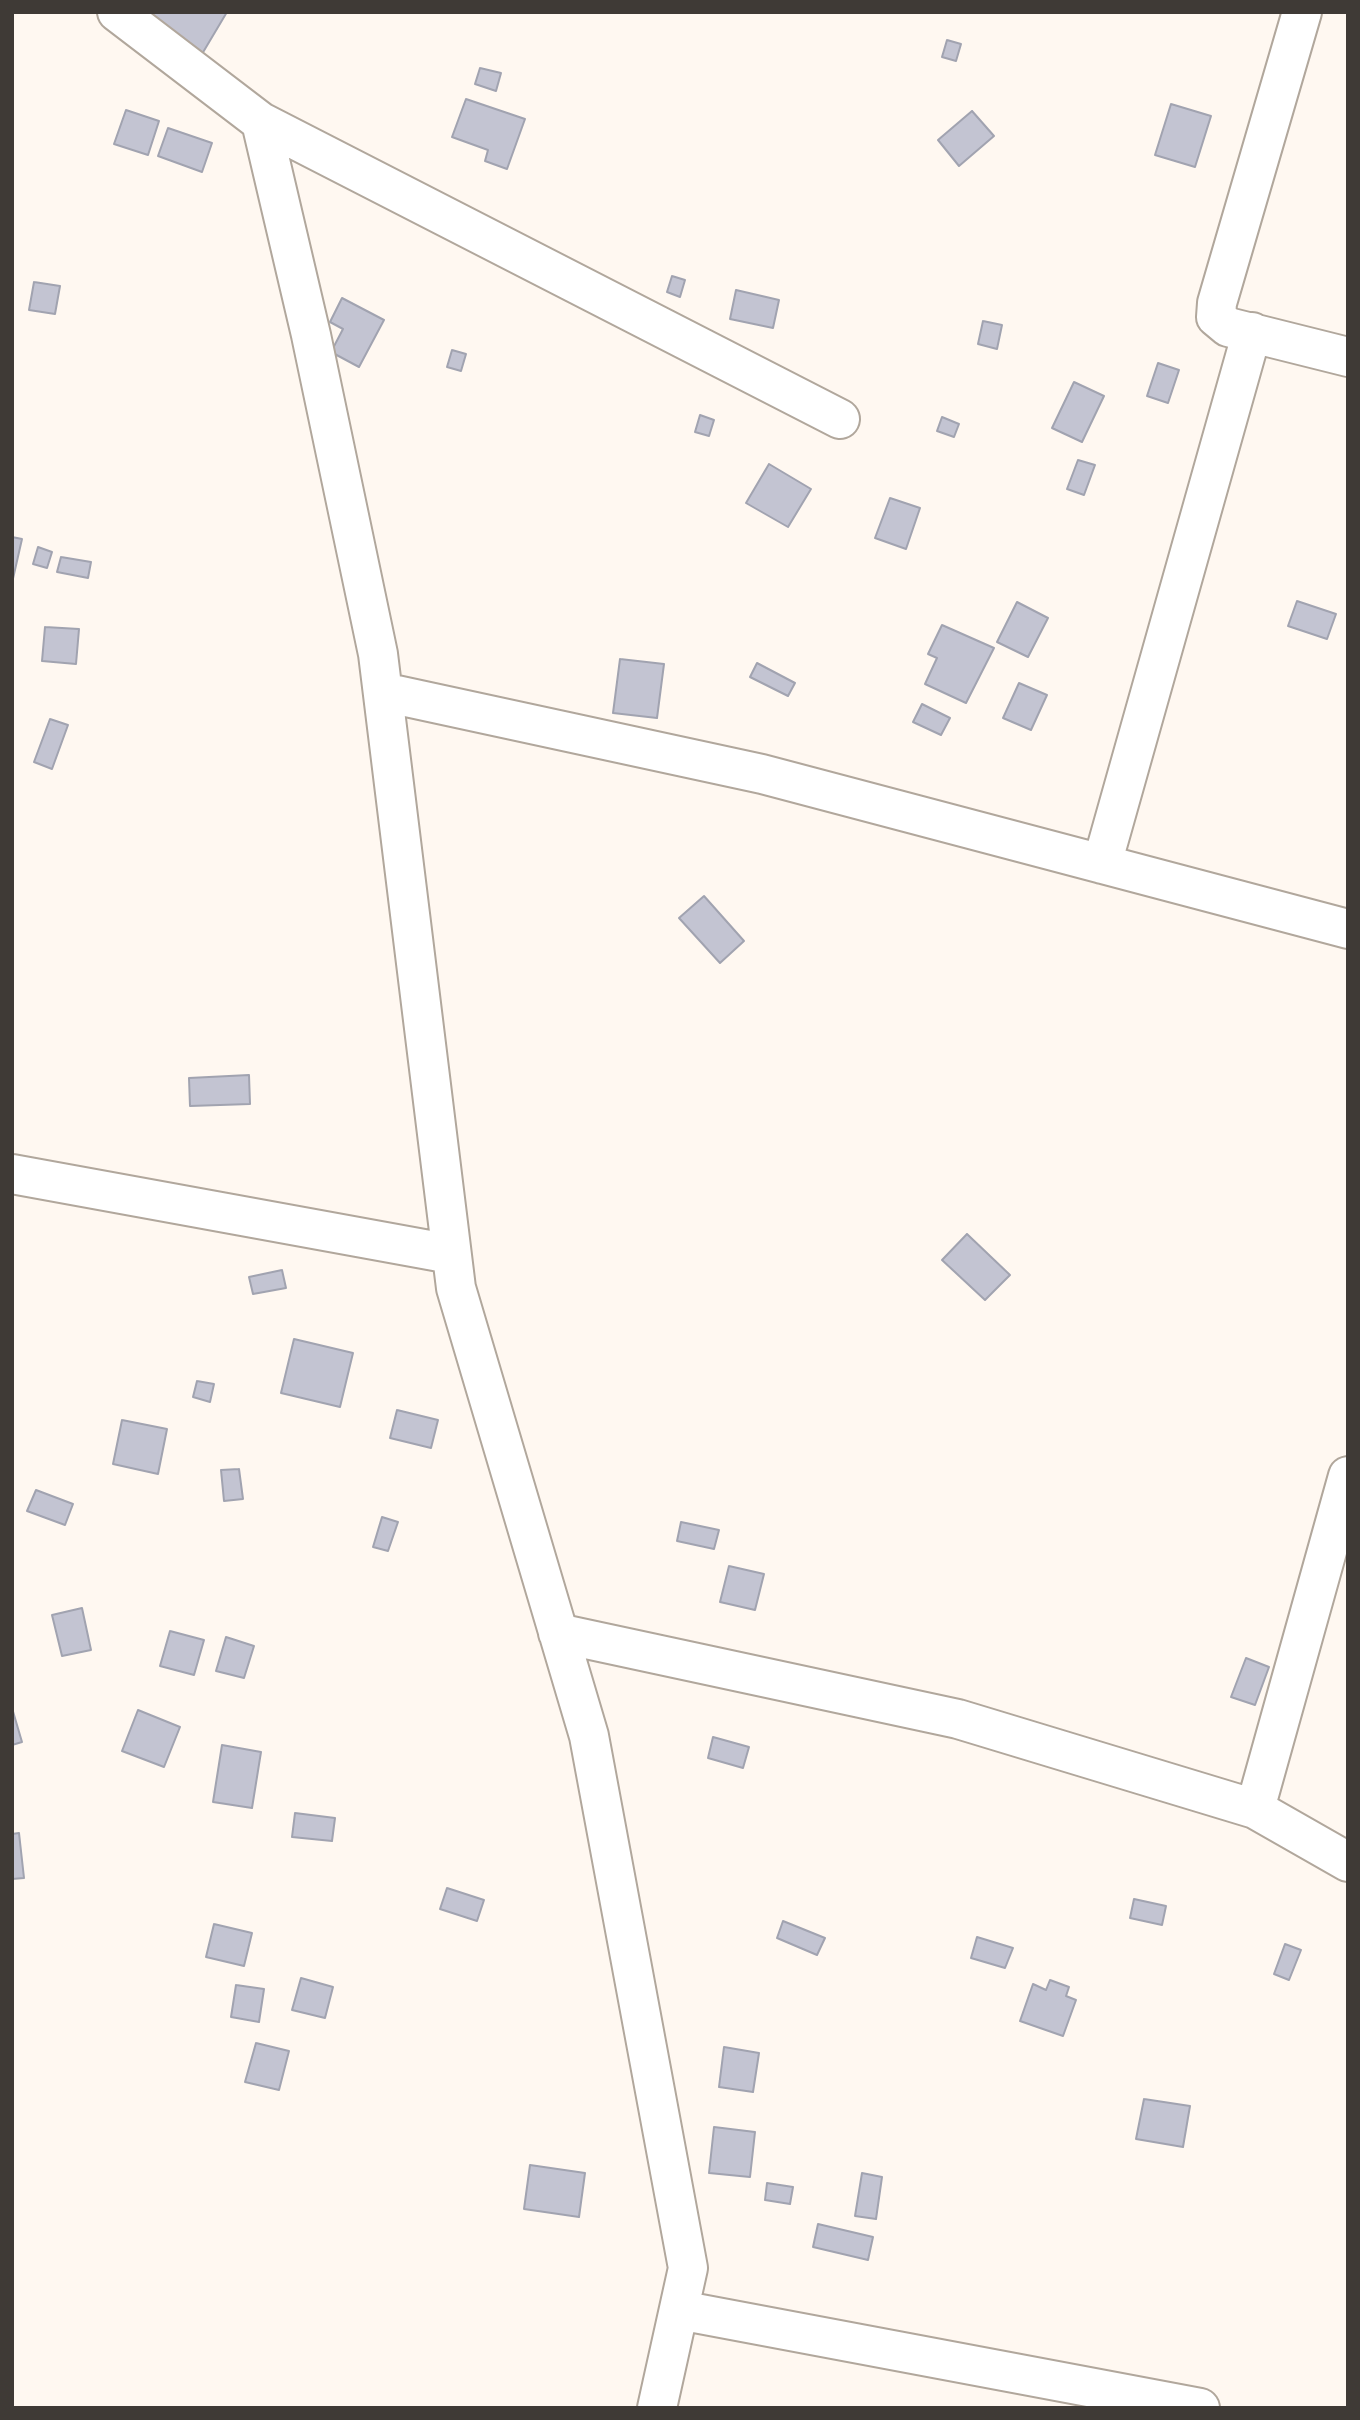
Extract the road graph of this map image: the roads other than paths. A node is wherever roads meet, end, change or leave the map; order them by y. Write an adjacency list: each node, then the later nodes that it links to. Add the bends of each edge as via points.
1 (117, 12): 3 (street)
2 (1302, 12): 4 (street, via 1217,303 1216,317 1228,327)
3 (261, 122): 6 (street); 7 (street, via 311,335)
4 (1252, 332): 5 (street); 8 (street)
5 (1348, 357)
6 (840, 419)
7 (383, 692): 8 (street, via 762,774); 11 (street)
8 (1102, 864): 9 (street)
9 (1348, 929)
10 (12, 1174): 11 (street)
11 (451, 1254): 13 (street, via 456,1287)
12 (1348, 1476): 14 (street)
13 (558, 1633): 14 (street, via 958,1719); 16 (street, via 589,1736 688,2268)
14 (1255, 1809): 15 (street)
15 (1348, 1861)
16 (679, 2310): 17 (street); 18 (street)
17 (1127, 2401): 19 (street)
18 (657, 2408)
19 (1200, 2408)

